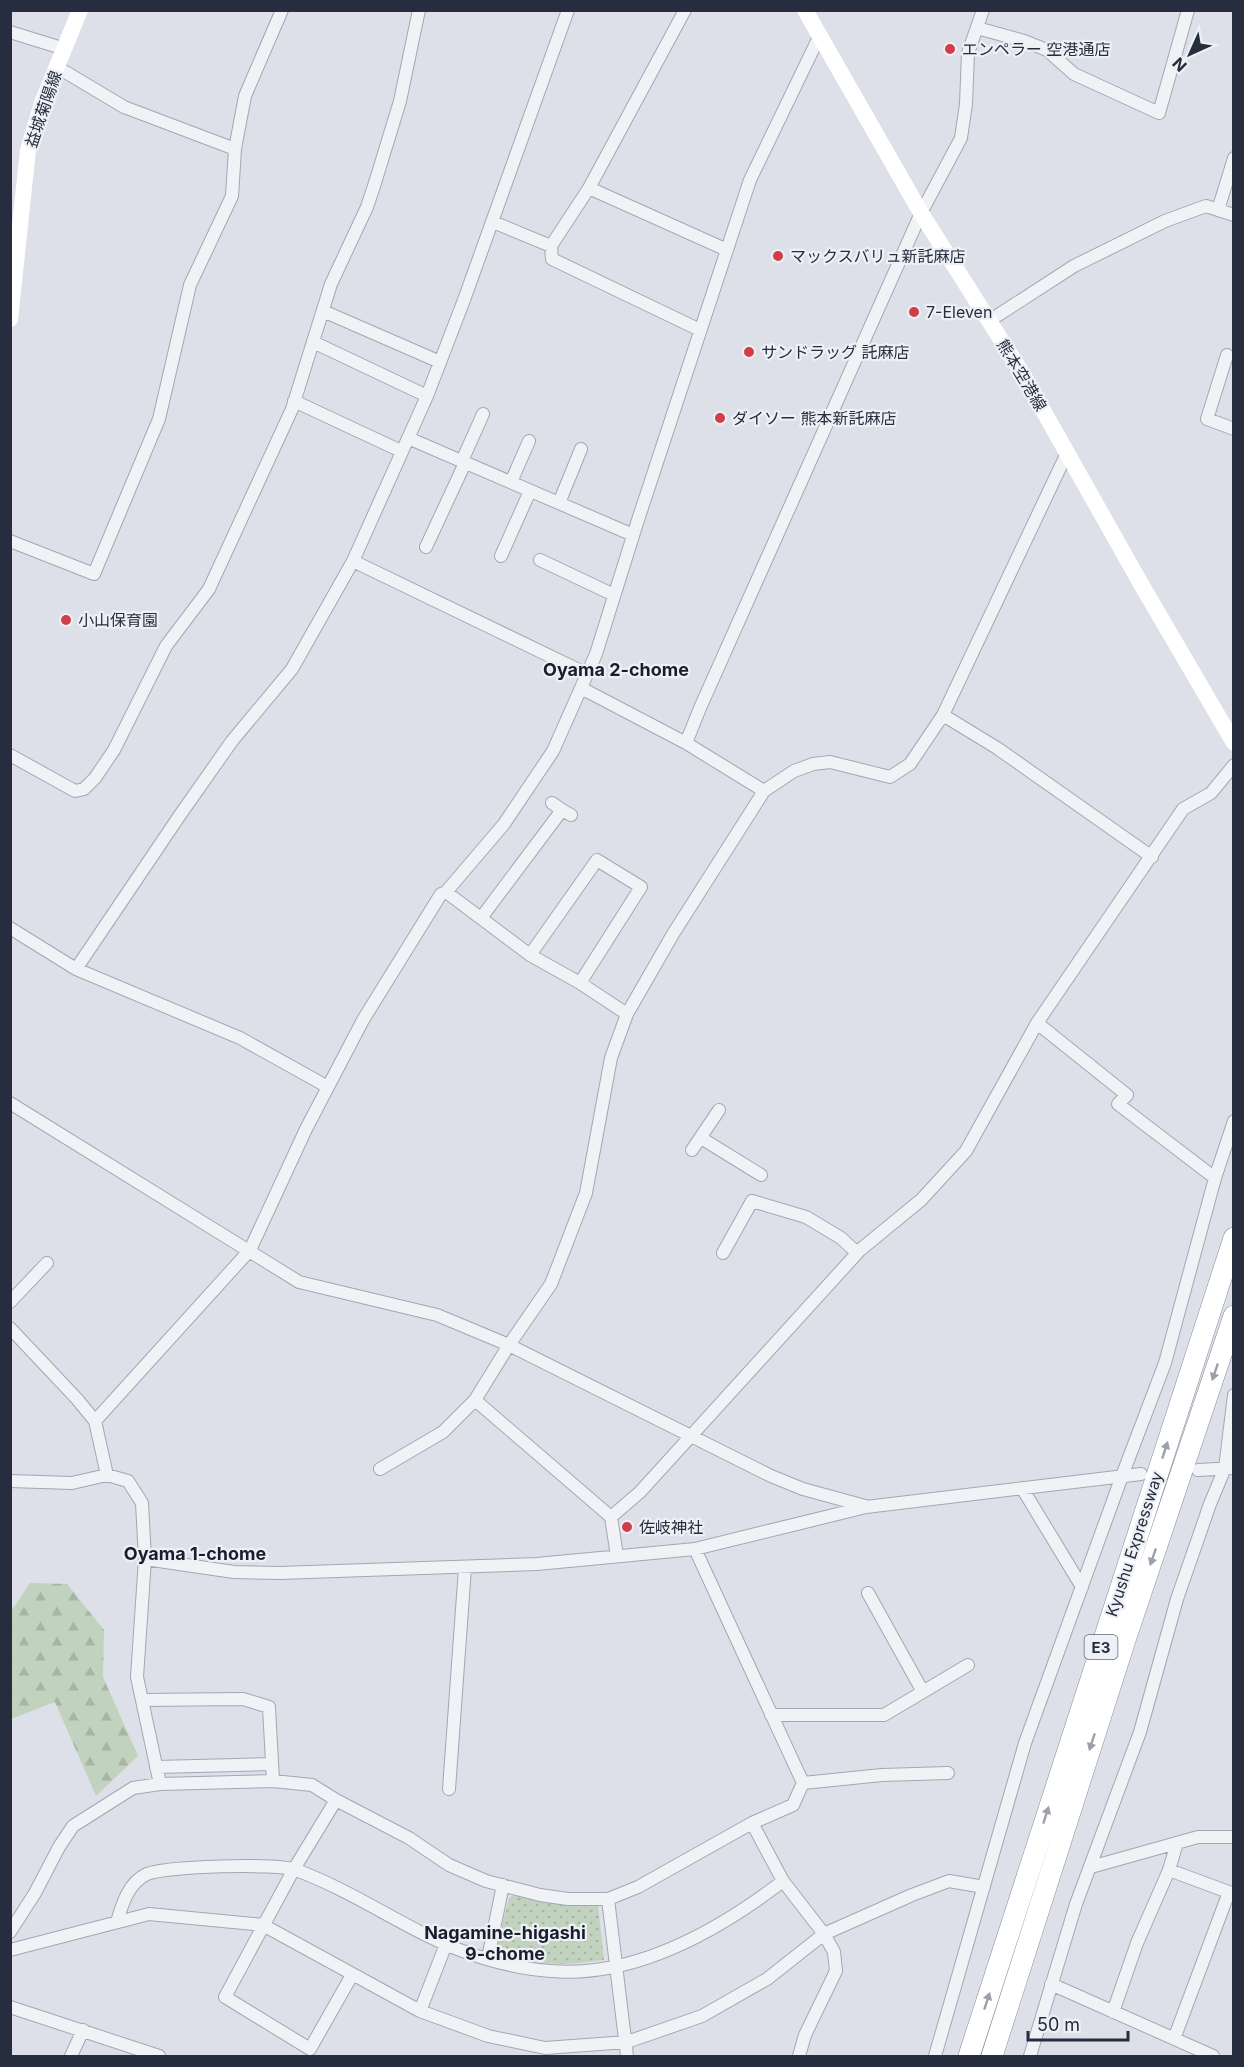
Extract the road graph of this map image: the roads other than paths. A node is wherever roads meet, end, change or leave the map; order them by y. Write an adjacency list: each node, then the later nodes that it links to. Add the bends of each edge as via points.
1 (80, 10): 12 (main road, 益城菊陽線)
2 (282, 10): 14 (street, via 245,96)
3 (419, 10): 24 (street, via 400,101 375,183)
4 (568, 10): 21 (street)
5 (685, 10): 16 (street)
6 (805, 10): 11 (main road, 熊本空港線)
7 (983, 10): 9 (street)
8 (1188, 10): 9 (street, via 1160,113 1074,74 1047,50)
9 (977, 28): 19 (street, via 968,53 961,138)
10 (10, 32): 12 (street)
11 (820, 35): 19 (main road, 熊本空港線); 23 (street, via 750,180)
12 (65, 49): 13 (main road, 益城菊陽線)
13 (57, 67): 14 (street, via 124,108); 17 (main road, 益城菊陽線, via 42,103)
14 (235, 149): 45 (street, via 232,196 189,285 159,420 94,574)
15 (1233, 158): 18 (street)
16 (589, 188): 22 (street); 23 (street)
17 (17, 198): 25 (main road, 益城菊陽線)
18 (1218, 210): 20 (street); 26 (street, via 1206,206 1166,220 1074,266)
19 (921, 213): 26 (main road, 熊本空港線); 54 (street)
20 (1233, 215)
21 (493, 222): 22 (street); 30 (street)
22 (551, 246): 27 (street, via 552,260)
23 (727, 250): 27 (street)
24 (323, 311): 28 (street); 30 (street)
25 (10, 319)
26 (989, 321): 39 (main road, 熊本空港線)
27 (700, 330): 44 (street)
28 (313, 342): 31 (street); 32 (street)
29 (1227, 355): 34 (street, via 1207,419)
30 (440, 362): 31 (street)
31 (427, 396): 35 (street)
32 (294, 401): 38 (street); 56 (street, via 209,589 166,646 114,750 95,778 84,789 75,791)
33 (483, 414): 40 (street)
34 (1233, 429)
35 (408, 438): 38 (street); 40 (street)
36 (529, 441): 41 (street)
37 (580, 448): 43 (street)
38 (401, 452): 49 (street)
39 (1067, 453): 53 (street); 55 (main road, 熊本空港線)
40 (464, 462): 41 (street); 46 (street)
41 (511, 482): 42 (street)
42 (530, 491): 43 (street); 47 (street)
43 (559, 503): 44 (street)
44 (633, 535): 50 (street)
45 (10, 541)
46 (426, 547)
47 (501, 556)
48 (540, 560): 50 (street)
49 (353, 561): 51 (street); 65 (street, via 292,669 232,741)
50 (614, 595): 51 (street)
51 (587, 674): 52 (street)
52 (581, 688): 54 (street); 61 (street, via 553,751 504,824)
53 (943, 716): 58 (street, via 910,764 890,777 830,762 794,771); 60 (street, via 997,748)
54 (686, 743): 58 (street)
55 (1233, 743)
56 (10, 755)
57 (1233, 765): 60 (street, via 1211,793 1184,809)
58 (764, 791): 67 (street)
59 (562, 809): 62 (street)
60 (1152, 857): 68 (street)
61 (446, 892): 62 (street); 69 (street, via 441,894 363,1020)
62 (482, 918): 64 (street)
63 (10, 928): 65 (street)
64 (530, 955): 66 (street); 66 (street, via 597,860 641,888)
65 (76, 969): 69 (street, via 240,1038)
66 (580, 983): 67 (street)
67 (627, 1014): 85 (street, via 611,1058 586,1193 551,1284)
68 (1037, 1023): 76 (street, via 1126,1095 1118,1104); 80 (street, via 966,1151 921,1200)
69 (328, 1087): 78 (street)
70 (10, 1103): 78 (street)
71 (719, 1110): 73 (street)
72 (1233, 1121): 76 (street)
73 (701, 1138): 74 (street); 75 (street)
74 (692, 1150)
75 (761, 1175)
76 (1215, 1178): 95 (street, via 1165,1363)
77 (1233, 1238): 152 (highway, Kyushu Expressway / E3, one-way to 77)
78 (250, 1250): 85 (street, via 299,1282 437,1315); 88 (street)
79 (723, 1253): 80 (street, via 752,1201 806,1217 841,1238)
80 (857, 1253): 89 (street)
81 (47, 1263): 82 (street)
82 (10, 1302)
83 (1233, 1316): 129 (highway, Kyushu Expressway / E3, one-way to 129)
84 (10, 1328): 88 (street)
85 (509, 1345): 87 (street); 89 (street)
86 (1233, 1395): 90 (street)
87 (475, 1400): 91 (street, via 443,1432); 99 (street)
88 (95, 1421): 94 (street)
89 (690, 1436): 98 (street, via 803,1490); 99 (street, via 640,1492)
90 (1229, 1468): 92 (street); 121 (street, via 1210,1504 1177,1599 1140,1732)
91 (380, 1469)
92 (1198, 1470)
93 (1142, 1474): 95 (street)
94 (107, 1475): 96 (street, via 72,1483); 102 (street, via 128,1481 142,1503)
95 (1122, 1476): 97 (street); 104 (street)
96 (10, 1481)
97 (1022, 1488): 98 (street); 104 (street)
98 (866, 1507): 100 (street)
99 (611, 1517): 101 (street)
100 (695, 1549): 101 (street); 109 (street)
101 (617, 1556): 103 (street)
102 (146, 1558): 103 (street, via 234,1572); 108 (street, via 137,1677)
103 (465, 1568): 116 (street)
104 (1082, 1587): 126 (street, via 1025,1743)
105 (868, 1593): 107 (street)
106 (968, 1665): 107 (street)
107 (923, 1692): 109 (street, via 884,1715)
108 (142, 1700): 110 (street, via 243,1699 269,1707); 111 (street)
109 (771, 1715): 114 (street)
110 (272, 1764): 111 (street); 113 (street)
111 (156, 1767): 115 (street)
112 (948, 1773): 114 (street)
113 (273, 1781): 115 (street); 117 (street, via 312,1785)
114 (803, 1783): 118 (street, via 793,1805)
115 (160, 1784): 132 (street, via 133,1788 73,1826)
116 (449, 1789)
117 (336, 1800): 122 (street); 125 (street, via 409,1838 449,1865)
118 (752, 1823): 124 (street); 128 (street, via 638,1887)
119 (1233, 1837): 120 (street, via 1198,1837)
120 (1177, 1843): 121 (street); 123 (street)
121 (1091, 1867): 139 (street)
122 (294, 1869): 130 (street, via 174,1869 147,1874 134,1883 122,1903); 131 (street); 134 (street)
123 (1169, 1870): 127 (street); 142 (street)
124 (783, 1881): 133 (street); 137 (street, via 728,1920 689,1941)
125 (503, 1885): 128 (street, via 568,1899); 136 (street)
126 (984, 1887): 133 (street, via 949,1881); 151 (street)
127 (1231, 1893): 144 (street)
128 (608, 1899): 137 (street)
129 (1037, 1914): 153 (highway, Kyushu Expressway / E3); 154 (highway)
130 (117, 1922): 131 (street, via 149,1914); 135 (street)
131 (263, 1925): 138 (street); 138 (street, via 225,1997 310,2049)
132 (10, 1932)
133 (824, 1934): 145 (street, via 767,1979 702,2016); 146 (street, via 834,1952 836,1971)
134 (446, 1944): 136 (street); 141 (street)
135 (10, 1950)
136 (488, 1958): 137 (street, via 551,1971)
137 (617, 1966): 145 (street)
138 (352, 1975): 141 (street)
139 (1050, 1984): 142 (street); 155 (street)
140 (10, 2007): 143 (street)
141 (420, 2011): 145 (street, via 488,2036 545,2048)
142 (1113, 2012): 144 (street)
143 (83, 2030): 147 (street); 148 (street)
144 (1174, 2039): 156 (street)
145 (627, 2042): 149 (street)
146 (800, 2052): 150 (street)
147 (71, 2056)
148 (159, 2056)
149 (627, 2056)
150 (786, 2056)
151 (935, 2056)
152 (969, 2056)
153 (992, 2056)
154 (1001, 2056)
155 (1030, 2056)
156 (1213, 2056)

